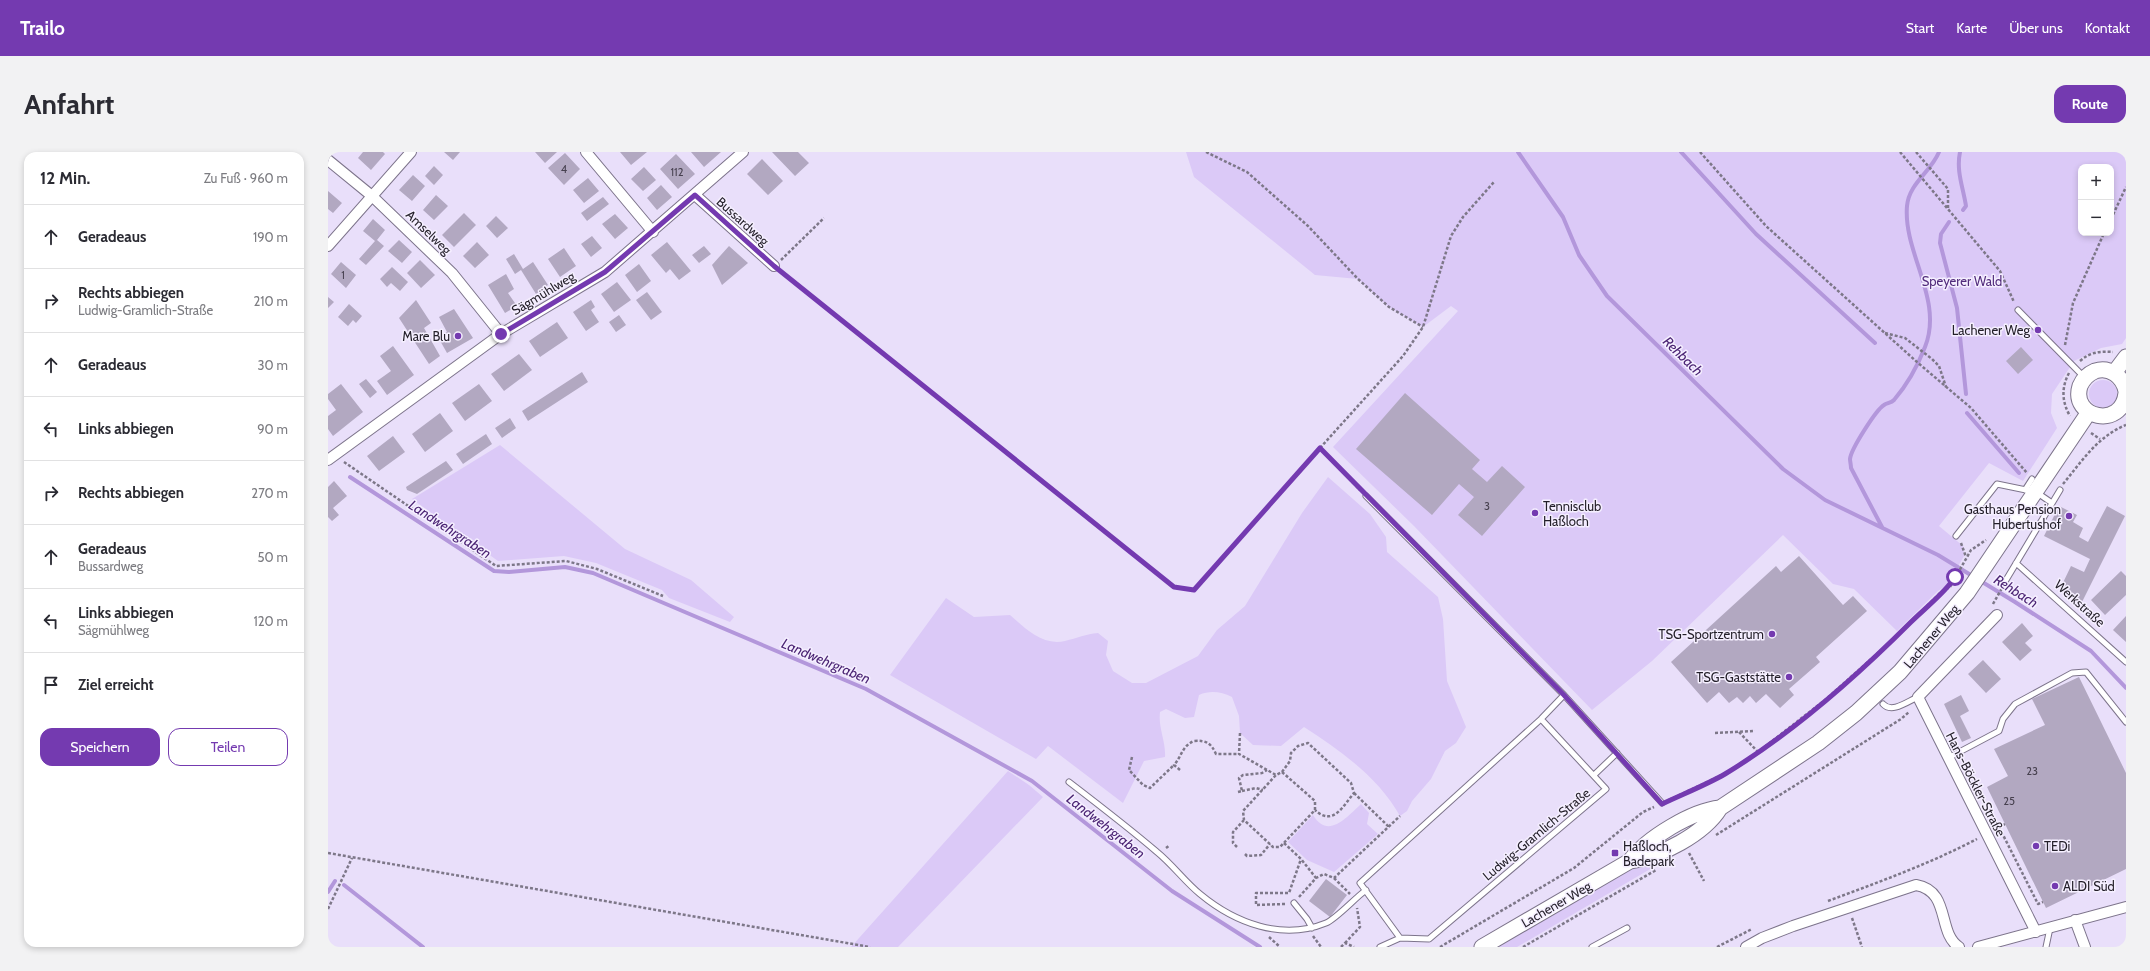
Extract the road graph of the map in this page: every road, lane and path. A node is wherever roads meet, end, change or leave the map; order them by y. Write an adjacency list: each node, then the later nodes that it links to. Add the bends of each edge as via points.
1 (410, 152): 12 (street)
2 (586, 152): 16 (street)
3 (743, 152): 11 (street, Sägmühlweg)
4 (1206, 152): 21 (path, via 1247,172 1308,226 1358,279 1389,307)
5 (1700, 152): 22 (path, via 1766,226)
6 (1900, 152): 13 (path)
7 (1916, 152): 13 (path, via 1948,189)
8 (328, 160): 12 (street, Amselweg)
9 (1494, 182): 21 (path, via 1463,217 1451,236)
10 (2126, 187): 14 (path)
11 (695, 195): 16 (street, Sägmühlweg); 19 (street, Bussardweg)
12 (372, 196): 18 (street); 23 (street, Amselweg, via 452,273)
13 (1948, 208): 20 (path, via 2000,271)
14 (2114, 213)
15 (824, 218): 19 (path)
16 (653, 232): 23 (street, Sägmühlweg, via 605,272)
17 (2103, 236): 24 (path, via 2072,303)
18 (328, 246)
19 (774, 266): 32 (path, via 1174,587 1194,590)
20 (2018, 310): 24 (lane)
21 (1422, 327): 32 (path, via 1403,356)
22 (1884, 333): 28 (path); 28 (path, via 1905,338 1932,359 1940,366)
23 (501, 334): 33 (street, Sägmühlweg)
24 (2062, 355): 27 (lane)
25 (2126, 357): 26 (main road)
26 (2114, 373): 27 (main road, via 2099,370); 29 (main road, via 2125,384)
27 (2085, 378): 30 (main road, via 2079,396)
28 (1946, 387): 34 (path, via 1971,408)
29 (2126, 392): 30 (main road, via 2122,407 2110,416)
30 (2089, 412): 34 (main road, Lachener Weg)
31 (2126, 425): 35 (path, via 2115,429 2100,440)
32 (1320, 448): 36 (path)
33 (331, 457): 41 (path, via 496,566 566,561 597,568)
34 (2031, 487): 37 (lane); 38 (lane, via 1997,484); 111 (main road, Lachener Weg, via 1986,566 1967,593 1900,672 1856,713 1812,747 1720,808 1708,809 1674,825 1637,851 1630,861)
35 (2060, 490): 37 (lane)
36 (1366, 496): 44 (lane)
37 (2052, 503): 39 (lane)
38 (1956, 536): 53 (path, via 1963,546 1966,558 1950,587 1940,593 1826,700)
39 (2016, 562): 40 (lane); 43 (lane, Werkstraße)
40 (2006, 580): 42 (path)
41 (664, 596)
42 (1993, 612): 45 (street)
43 (2126, 662)
44 (1564, 695): 47 (lane); 54 (lane)
45 (1918, 697): 46 (lane, via 1892,709 1886,708); 57 (street, Hans-Böckler-Straße); 75 (path, via 1912,709 1902,719)
46 (1883, 704)
47 (1541, 719): 63 (lane, Ludwig-Gramlich-Straße); 88 (lane, via 1360,883)
48 (2126, 722): 57 (lane, via 2086,672 2072,673 2015,704 2003,718 1999,731)
49 (1755, 731): 51 (path)
50 (1715, 732): 51 (path)
51 (1739, 732): 53 (path)
52 (1240, 733): 55 (path)
53 (1758, 752): 67 (path, via 1724,774)
54 (1617, 753): 63 (lane); 67 (lane)
55 (1239, 754): 58 (path, via 1216,754 1207,742 1194,741 1183,749); 60 (path)
56 (1132, 757): 58 (path, via 1132,774 1142,785 1150,788)
57 (1948, 758): 74 (street, Hans-Böckler-Straße)
58 (1174, 765): 59 (path)
59 (1180, 770)
60 (1267, 770): 62 (path); 65 (path, via 1262,774 1243,775 1240,778 1240,791 1256,788)
61 (1282, 772): 62 (path); 66 (path, via 1290,761 1291,753 1298,746 1308,743 1351,784); 68 (path, via 1315,801)
62 (1276, 775): 65 (path)
63 (1594, 775): 103 (lane, Ludwig-Gramlich-Straße, via 1606,789 1435,934 1429,939)
64 (1069, 782): 101 (lane, via 1158,853 1200,894 1228,914 1256,926 1291,930)
65 (1262, 790): 70 (path, via 1243,811)
66 (1354, 793): 68 (path, via 1332,816 1323,816); 72 (path)
67 (1662, 804): 110 (path, via 1643,812 1574,868)
68 (1315, 810): 76 (path)
69 (1400, 816): 72 (path)
70 (1244, 820): 77 (path); 78 (path, via 1233,832 1233,843)
71 (2005, 824): 73 (path)
72 (1389, 827): 87 (path)
73 (1999, 827): 74 (path); 92 (path, via 2038,904)
74 (1987, 834): 89 (path, via 1947,855); 102 (street, Hans-Böckler-Straße)
75 (1714, 836)
76 (1284, 843): 77 (path, via 1280,847 1273,847); 84 (path)
77 (1270, 844): 81 (path, via 1261,855)
78 (1238, 847)
79 (1695, 847): 82 (path)
80 (328, 854): 83 (path)
81 (1245, 854)
82 (1681, 855)
83 (352, 858): 96 (path); 105 (path)
84 (1301, 859): 86 (path); 93 (path, via 1289,893 1256,893 1256,905)
85 (1660, 867): 112 (path)
86 (1316, 878): 87 (path, via 1324,874); 93 (path)
87 (1334, 878): 90 (path)
88 (1366, 890): 90 (lane); 103 (lane)
89 (1843, 895): 91 (path); 94 (path)
90 (1355, 898): 101 (lane, via 1328,923); 104 (path, via 1360,927)
91 (1827, 901)
92 (2043, 902)
93 (1294, 903): 101 (lane)
94 (1848, 907): 115 (street, via 1776,932); 116 (path); 117 (street, via 1916,884 1923,886 1936,896 1951,939)
95 (2126, 908): 97 (street)
96 (328, 909)
97 (2075, 920): 100 (street); 120 (street)
98 (1759, 926): 114 (path)
99 (1627, 928): 113 (lane)
100 (2050, 928): 102 (street); 119 (lane)
101 (1310, 929): 106 (path)
102 (2036, 932): 118 (street)
103 (1400, 938): 109 (lane, Ludwig-Gramlich-Straße)
104 (1345, 943): 107 (path); 108 (path)
105 (870, 947)
106 (1321, 947)
107 (1341, 947)
108 (1354, 947)
109 (1380, 947)
110 (1440, 947)
111 (1482, 947)
112 (1523, 947)
113 (1592, 947)
114 (1717, 947)
115 (1746, 947)
116 (1862, 947)
117 (1959, 947)
118 (1978, 947)
119 (2046, 947)
120 (2084, 947)

